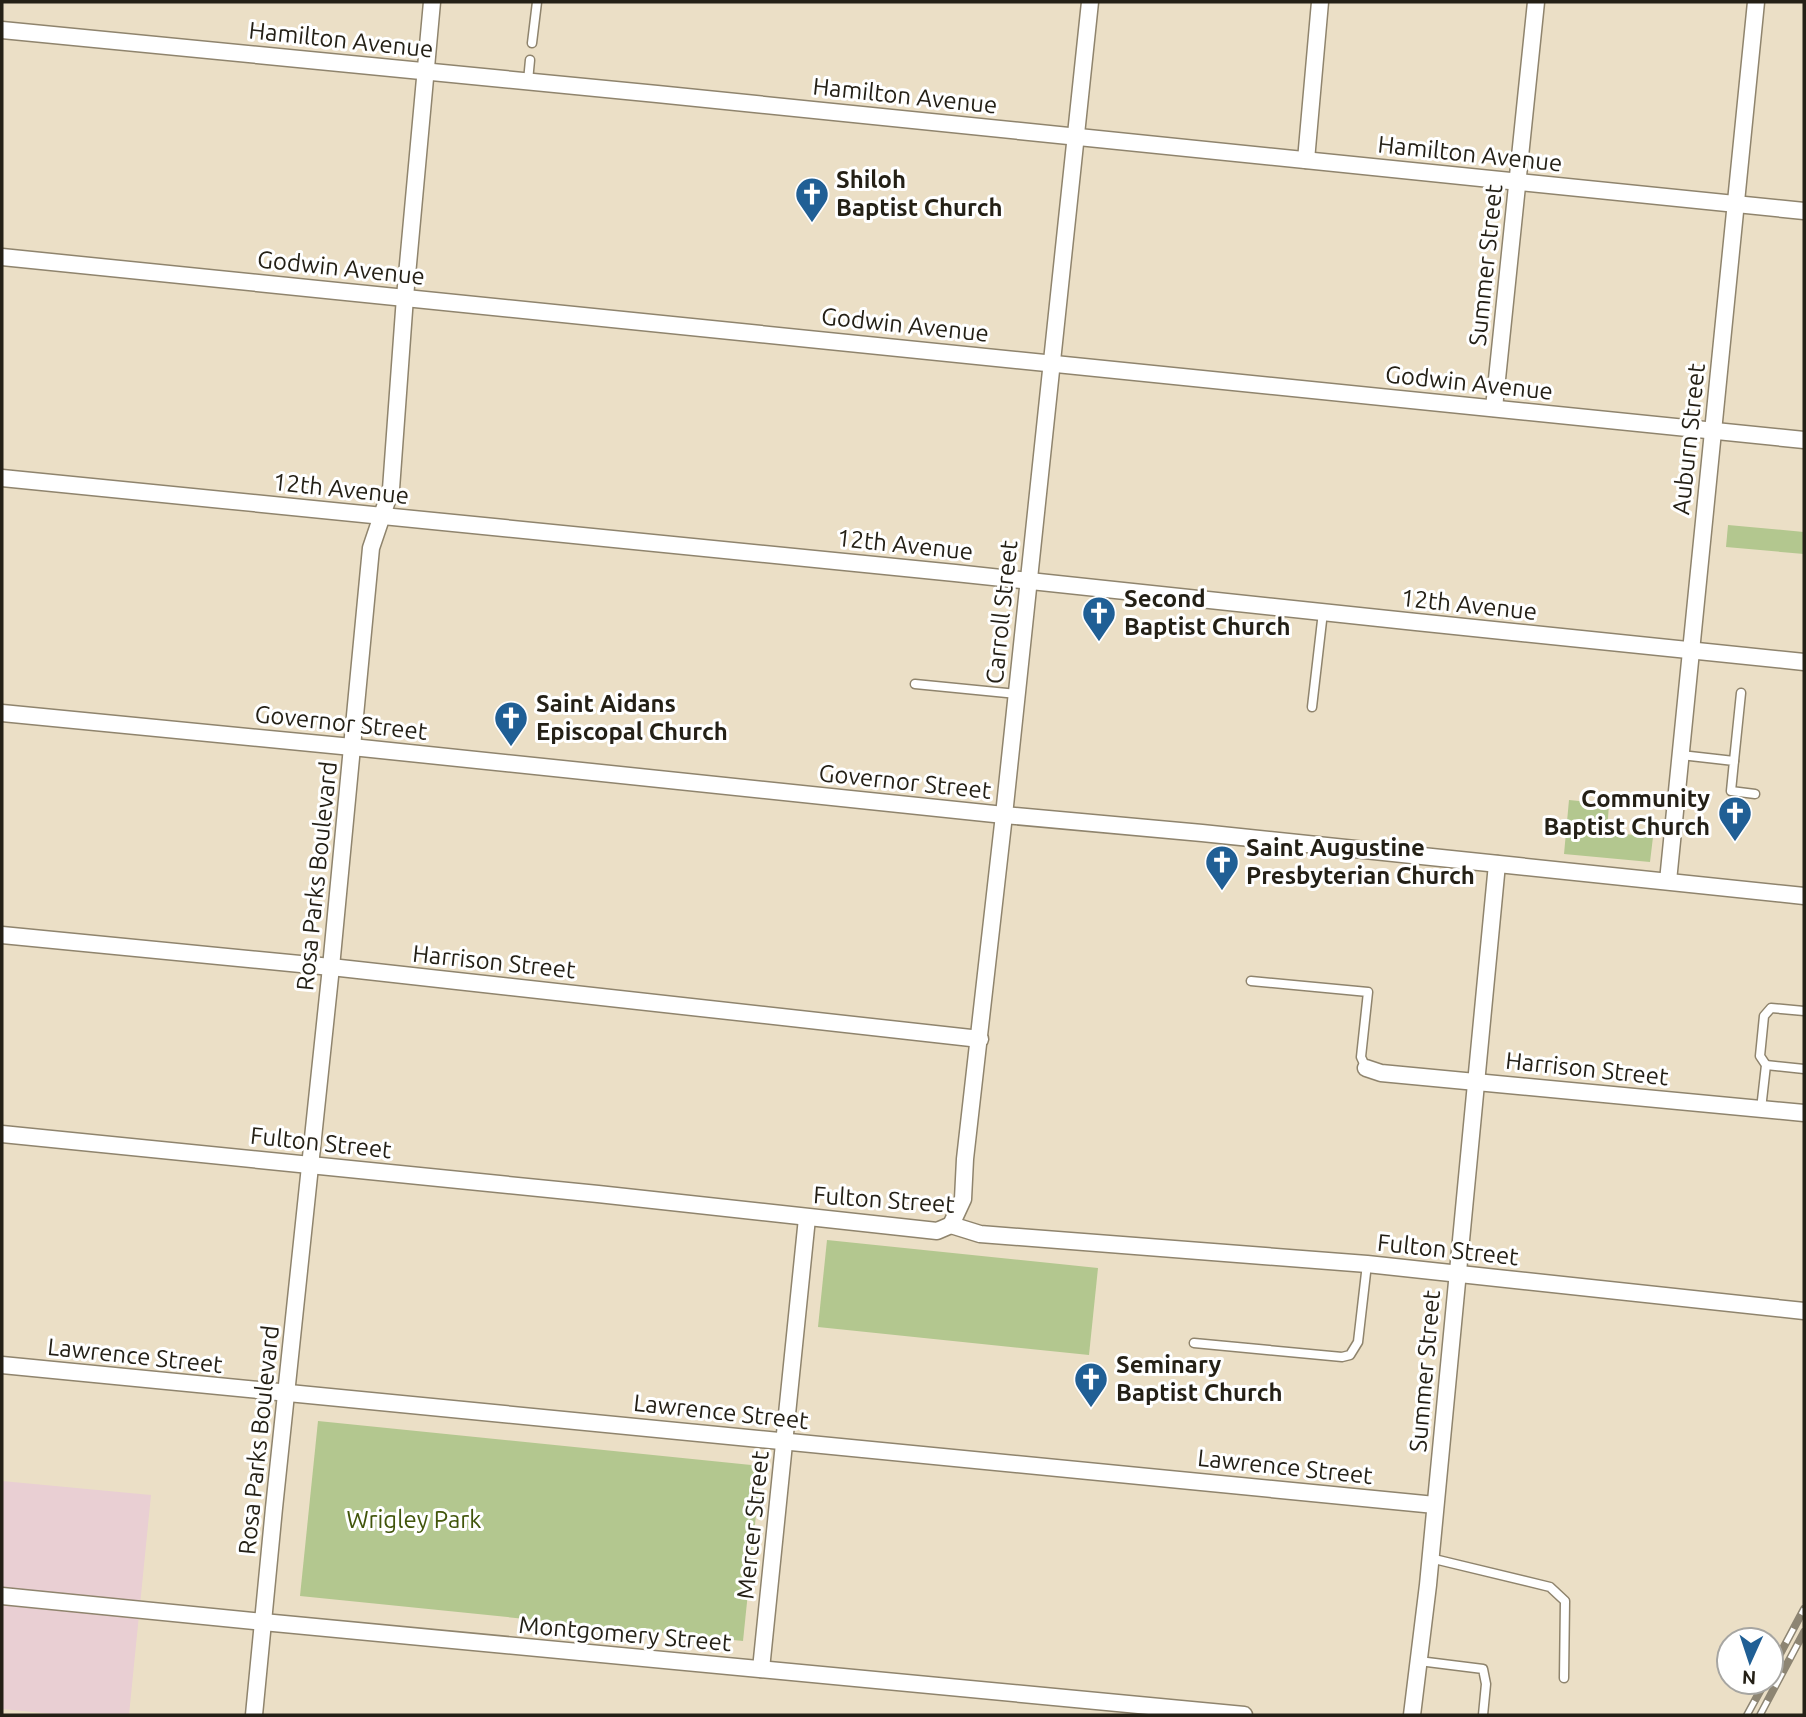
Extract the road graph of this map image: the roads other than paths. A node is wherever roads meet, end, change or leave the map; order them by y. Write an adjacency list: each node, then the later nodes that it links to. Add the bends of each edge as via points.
1 (432, 2): 10 (street, Rosa Parks Boulevard)
2 (537, 2): 8 (lane)
3 (1090, 2): 12 (street, Carroll Street)
4 (1320, 2): 13 (street)
5 (1536, 2): 14 (street, Summer Street)
6 (1756, 2): 15 (street, Auburn Street)
7 (2, 30): 10 (street, Hamilton Avenue)
8 (532, 43)
9 (530, 61): 11 (lane)
10 (425, 71): 11 (street, Hamilton Avenue); 18 (street, Rosa Parks Boulevard)
11 (528, 81): 12 (street, Hamilton Avenue)
12 (1076, 137): 13 (street, Hamilton Avenue); 19 (street, Carroll Street)
13 (1306, 160): 14 (street, Hamilton Avenue)
14 (1517, 182): 15 (street, Hamilton Avenue); 20 (street, Summer Street)
15 (1735, 204): 16 (street, Hamilton Avenue); 21 (street, Auburn Street)
16 (1804, 211)
17 (2, 257): 18 (street, Godwin Avenue)
18 (405, 297): 19 (street, Godwin Avenue); 24 (street, Rosa Parks Boulevard, via 391,489)
19 (1051, 363): 20 (street, Godwin Avenue); 25 (street, Carroll Street)
20 (1494, 408): 21 (street, Godwin Avenue)
21 (1713, 431): 22 (street, Godwin Avenue); 27 (street, Auburn Street)
22 (1804, 440)
23 (2, 478): 24 (street, 12th Avenue)
24 (383, 517): 25 (street, 12th Avenue); 34 (street, Rosa Parks Boulevard, via 371,548)
25 (1029, 581): 26 (street, 12th Avenue); 31 (street, Carroll Street)
26 (1323, 612): 27 (street, 12th Avenue); 32 (lane)
27 (1691, 650): 28 (street, 12th Avenue); 35 (street, Auburn Street)
28 (1804, 662)
29 (915, 684): 31 (lane)
30 (1741, 693): 36 (lane)
31 (1017, 694): 38 (street, Carroll Street)
32 (1312, 707)
33 (2, 712): 34 (street, Governor Street)
34 (352, 747): 38 (street, Governor Street); 43 (street, Rosa Parks Boulevard)
35 (1681, 755): 36 (lane); 40 (street, Auburn Street)
36 (1734, 761): 37 (lane, via 1731,791)
37 (1755, 794)
38 (1004, 815): 39 (street, Governor Street); 46 (street, Carroll Street)
39 (1497, 864): 40 (street, Governor Street); 50 (street, Summer Street)
40 (1668, 881): 41 (street, Governor Street)
41 (1804, 895)
42 (2, 935): 43 (street, Harrison Street)
43 (331, 967): 46 (street, Harrison Street); 54 (street, Rosa Parks Boulevard)
44 (1251, 981): 48 (lane, via 1368,992 1362,1057)
45 (1804, 1011): 47 (lane, via 1771,1008 1764,1016 1760,1056)
46 (980, 1039): 56 (street, Carroll Street, via 963,1199)
47 (1766, 1065): 49 (lane); 51 (lane)
48 (1366, 1068): 50 (street, Harrison Street)
49 (1804, 1069)
50 (1476, 1081): 51 (street, Harrison Street); 58 (street, Summer Street)
51 (1761, 1109): 52 (street, Harrison Street)
52 (1804, 1113)
53 (2, 1134): 54 (street, Fulton Street)
54 (311, 1165): 55 (street, Fulton Street); 62 (street, Rosa Parks Boulevard)
55 (807, 1218): 56 (street, Fulton Street, via 937,1231); 63 (street, Mercer Street)
56 (951, 1225): 57 (street, Fulton Street, via 981,1234)
57 (1367, 1264): 58 (street, Fulton Street); 60 (lane, via 1358,1342 1350,1355)
58 (1457, 1275): 59 (street, Fulton Street); 64 (street, Summer Street)
59 (1804, 1311)
60 (1194, 1343)
61 (2, 1366): 62 (street, Lawrence Street)
62 (286, 1393): 63 (street, Lawrence Street); 67 (street, Rosa Parks Boulevard)
63 (784, 1441): 64 (street, Lawrence Street); 69 (street, Mercer Street)
64 (1435, 1505): 65 (street, Summer Street)
65 (1430, 1558): 68 (street, Summer Street); 70 (lane, via 1550,1587 1565,1601)
66 (2, 1596): 67 (street, Montgomery Street)
67 (263, 1622): 69 (street, Montgomery Street); 71 (street, Rosa Parks Boulevard)
68 (1419, 1661): 73 (street, Summer Street); 74 (lane, via 1483,1670)
69 (761, 1669): 72 (street, Montgomery Street)
70 (1564, 1678)
71 (254, 1715)
72 (1244, 1715)
73 (1412, 1715)
74 (1483, 1715)

